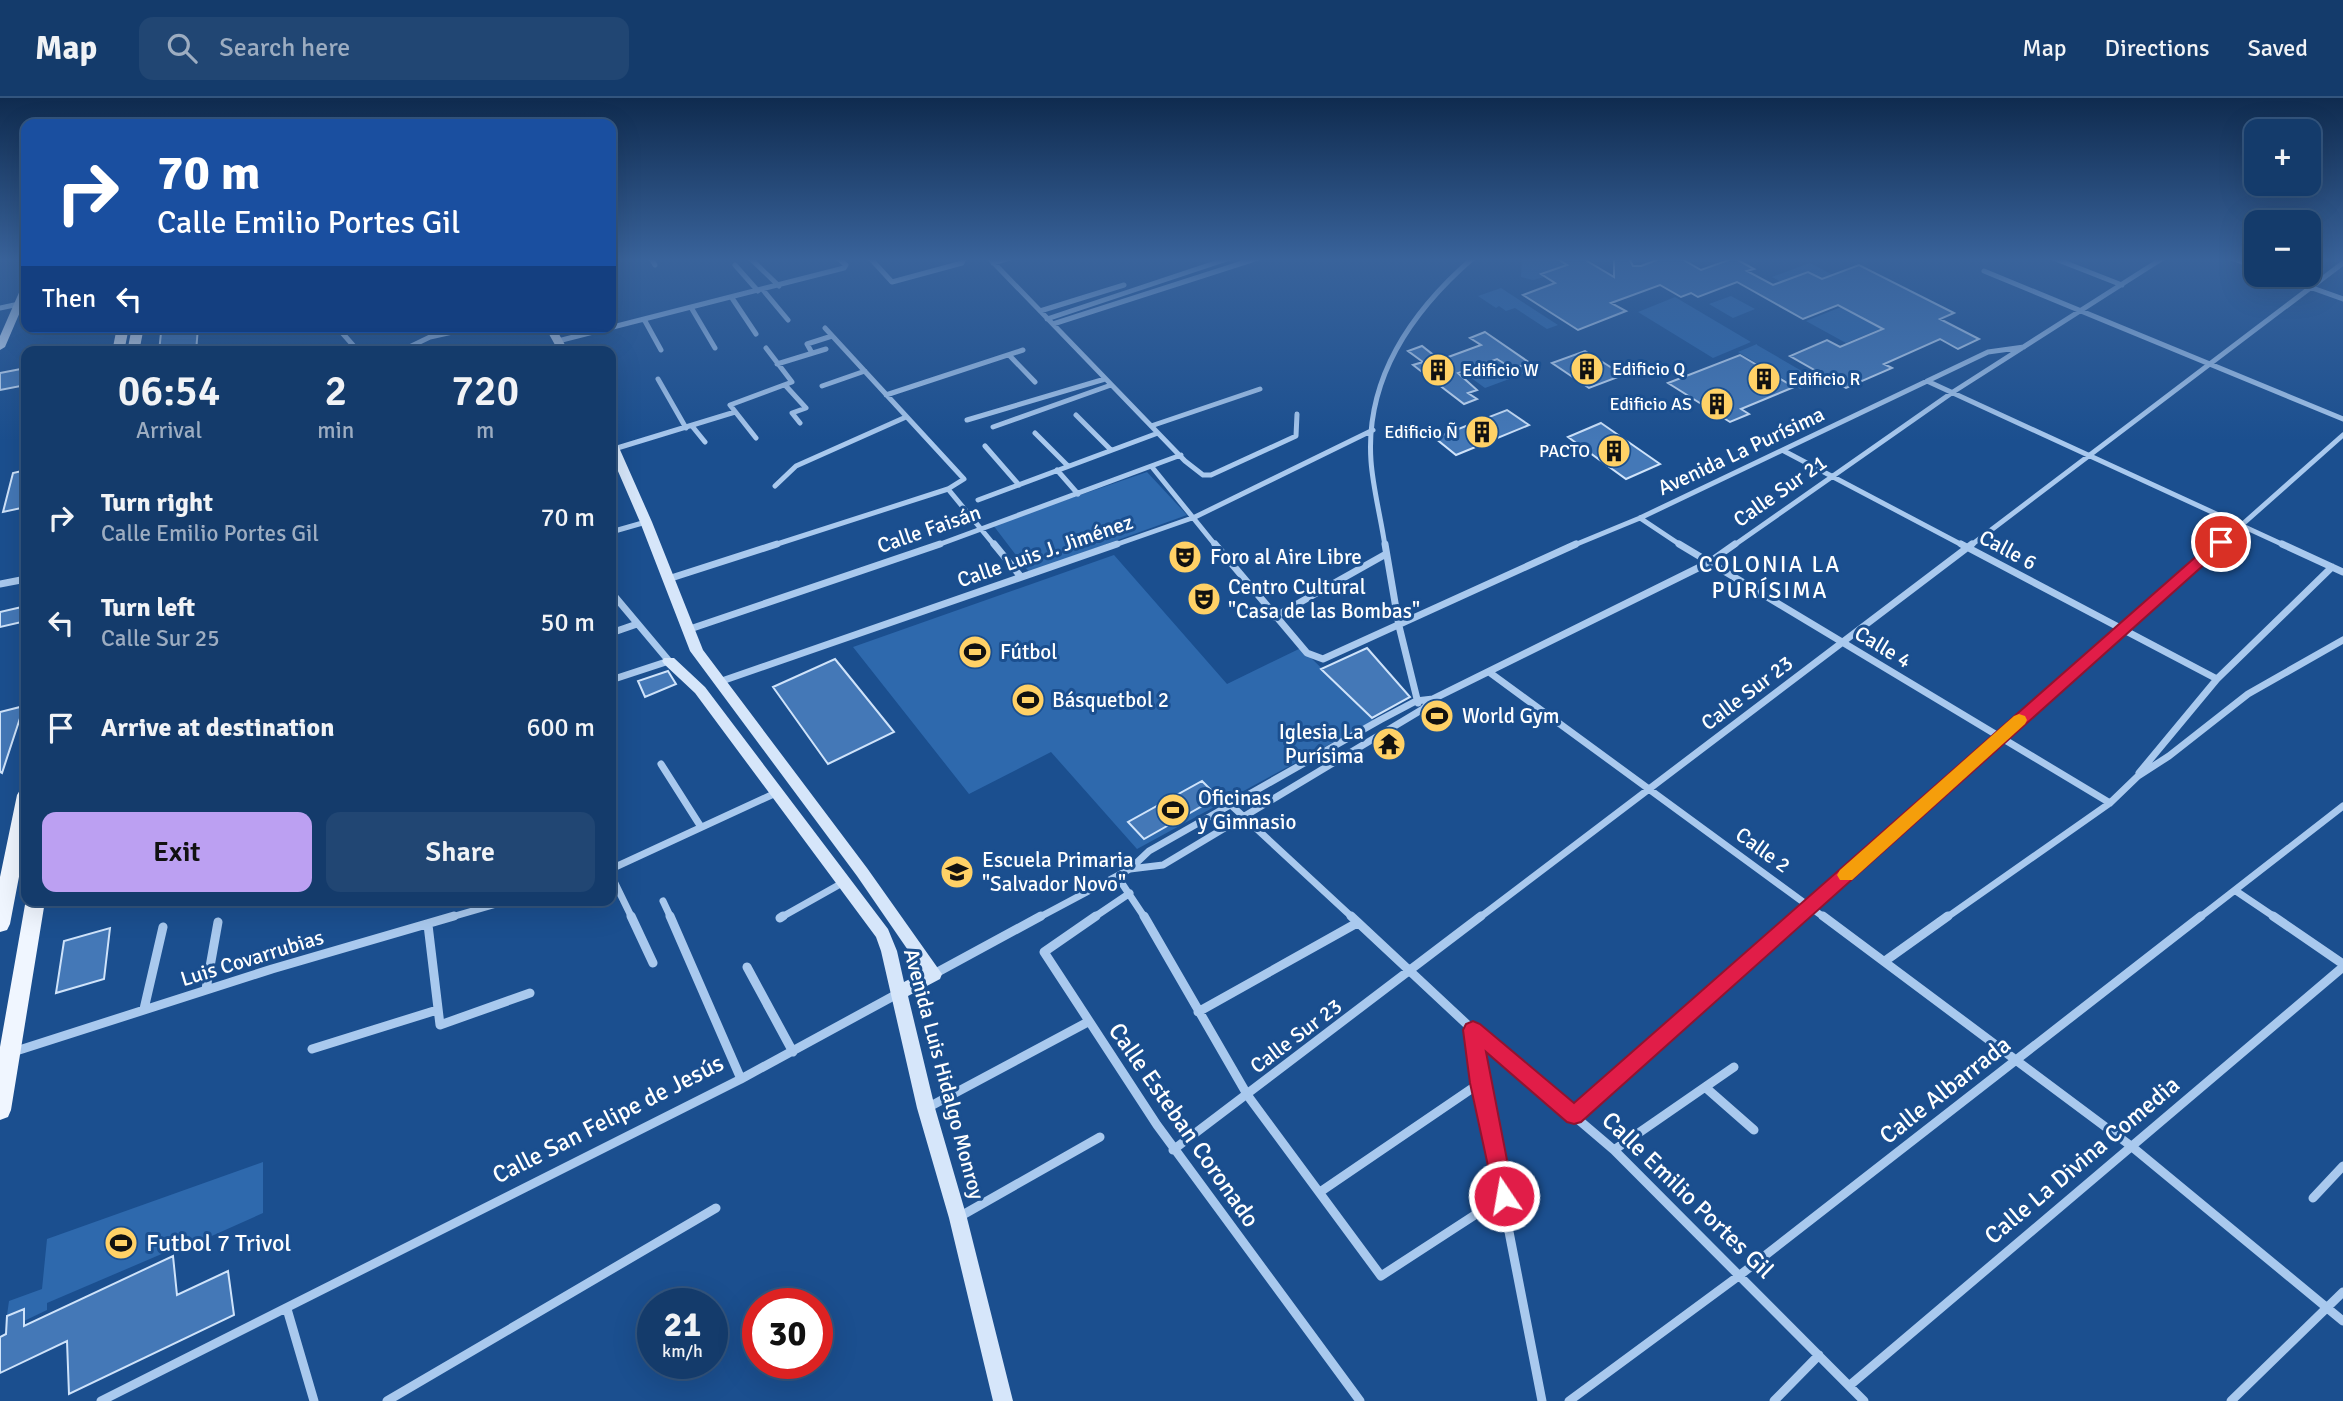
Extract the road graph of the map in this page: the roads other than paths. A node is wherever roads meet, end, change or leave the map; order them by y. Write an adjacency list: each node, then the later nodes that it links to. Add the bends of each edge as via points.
1 (12, 319): 23 (street)
2 (654, 319): 11 (street)
3 (698, 319): 25 (street)
4 (746, 319): 18 (street)
5 (1047, 319): 12 (street)
6 (1069, 319): 12 (street)
7 (1414, 319): 55 (street, via 1393,352)
8 (2070, 319): 24 (street, Avenida La Purísima)
9 (2097, 319): 33 (street)
10 (2271, 319): 33 (street, Calle Sur 23)
11 (645, 321): 13 (street); 28 (street)
12 (1053, 324): 36 (street)
13 (616, 328)
14 (824, 328): 19 (street)
15 (448, 333): 21 (street)
16 (553, 333): 20 (street)
17 (593, 333): 20 (street)
18 (756, 334)
19 (832, 336): 30 (street, via 807,344); 34 (street)
20 (558, 341): 22 (street)
21 (411, 346)
22 (561, 346)
23 (0, 347)
24 (2024, 347): 37 (street, Avenida La Purísima, via 1988,352); 43 (street, Calle Sur 21)
25 (715, 348)
26 (766, 348): 32 (street)
27 (826, 349): 30 (street)
28 (661, 350)
29 (1023, 350): 31 (street)
30 (812, 353): 32 (street)
31 (1009, 355): 38 (street); 44 (street)
32 (777, 364): 39 (street, via 792,382)
33 (2209, 365): 49 (street); 69 (street, Calle Sur 23)
34 (865, 371): 41 (street); 44 (street)
35 (657, 379): 53 (street)
36 (1105, 379): 40 (street); 50 (street)
37 (1927, 381): 43 (street); 66 (street, Avenida La Purísima)
38 (1035, 382)
39 (785, 385): 45 (street, via 730,405); 51 (street, via 806,408 792,413)
40 (1111, 385): 52 (street); 54 (street)
41 (822, 386)
42 (1260, 389): 52 (street)
43 (1953, 392): 69 (street); 73 (street, Calle Sur 21)
44 (886, 395): 48 (street)
45 (735, 412): 53 (street); 60 (street)
46 (1297, 414): 68 (street, via 1296,436 1210,475 1197,471)
47 (1076, 415): 65 (street)
48 (906, 417): 75 (street, via 796,466); 76 (street, via 964,476)
49 (2343, 419)
50 (967, 420)
51 (800, 423)
52 (1151, 426): 57 (street)
53 (689, 427): 58 (street); 62 (street)
54 (993, 427)
55 (1373, 430): 79 (street, Calle Luis J. Jiménez); 86 (street, via 1371,460)
56 (1035, 433): 70 (street)
57 (1158, 433): 65 (street); 68 (street)
58 (663, 435): 61 (street); 63 (street)
59 (2343, 435): 82 (street)
60 (756, 438)
61 (668, 442)
62 (705, 442)
63 (616, 445)
64 (985, 446): 74 (street)
65 (1111, 450): 70 (street)
66 (1784, 451): 73 (street, Calle 6); 80 (street, Avenida La Purísima)
67 (616, 455): 81 (street, Avenida Luis Hidalgo Monroy)
68 (1181, 455): 71 (street, Calle Faisán)
69 (2090, 455): 82 (street); 85 (street, Calle Sur 23)
70 (1068, 466): 72 (street)
71 (1153, 467): 77 (street, Calle Faisán); 79 (street)
72 (1057, 470): 74 (street); 77 (street)
73 (1831, 476): 85 (street, Calle 6); 87 (street, Calle Sur 21)
74 (1019, 485): 78 (street)
75 (775, 486)
76 (948, 489): 83 (street); 91 (street)
77 (1078, 494): 83 (street, Calle Faisán)
78 (978, 500)
79 (1195, 517): 90 (street, Calle Luis J. Jiménez); 97 (street)
80 (1640, 518): 87 (street, Calle 4); 99 (street, Avenida La Purísima)
81 (646, 522): 84 (street); 91 (street, Avenida Luis Hidalgo Monroy)
82 (2241, 525): 88 (street); 100 (street)
83 (982, 530): 90 (street); 101 (street, Calle Faisán)
84 (616, 531)
85 (1968, 549): 100 (street, Calle 6); 104 (street, Calle Sur 23)
86 (1386, 554): 97 (street); 99 (street)
87 (1708, 563): 104 (street, Calle 4); 107 (street, Calle Sur 21)
88 (2332, 567): 89 (street); 109 (street)
89 (2343, 572)
90 (1021, 578): 110 (street, Calle Luis J. Jiménez)
91 (668, 579): 101 (street, Avenida Luis Hidalgo Monroy)
92 (21, 580): 93 (street)
93 (0, 584)
94 (616, 598): 95 (street)
95 (620, 602): 96 (street); 98 (street)
96 (616, 603)
97 (1274, 617): 99 (street, Avenida La Purísima, via 1307,653 1323,659)
98 (637, 624): 102 (street); 106 (street)
99 (1399, 626): 112 (street)
100 (2121, 629): 109 (street, Calle 6); 114 (street)
101 (686, 630): 105 (street, Avenida Luis Hidalgo Monroy)
102 (616, 631)
103 (2343, 640): 116 (street, via 2248,694)
104 (1842, 643): 114 (street, Calle 4); 117 (street, Calle Sur 23)
105 (697, 651): 106 (street); 110 (street, Avenida Luis Hidalgo Monroy)
106 (669, 661): 108 (street); 118 (street, Avenida Luis Hidalgo Monroy, via 700,690)
107 (1489, 672): 111 (street, Calle Sur 21); 117 (street, Calle 2)
108 (616, 678)
109 (2217, 679): 116 (street)
110 (719, 682): 147 (street, Avenida Luis Hidalgo Monroy)
111 (1433, 699): 112 (street, Calle Sur 21); 113 (street, Calle Sur 21)
112 (1416, 701): 113 (street); 120 (street, Calle San Felipe de Jesús)
113 (1423, 709): 122 (street, Calle San Felipe de Jesús)
114 (1999, 737): 119 (street, Calle 4); 135 (street)
115 (661, 764): 124 (street)
116 (2138, 776): 119 (street)
117 (1648, 788): 135 (street, Calle 2); 146 (street, Calle Sur 23)
118 (778, 792): 124 (street); 128 (street, Avenida Luis Hidalgo Monroy)
119 (2110, 803): 142 (street)
120 (1232, 806): 122 (street, Calle Emilio Portes Gil); 125 (street, Calle San Felipe de Jesús, via 1149,851)
121 (2343, 806): 130 (street, Calle Albarrada)
122 (1244, 817): 125 (street, Calle San Felipe de Jesús, via 1163,865); 138 (street, Calle Emilio Portes Gil)
123 (21, 820): 139 (main road)
124 (701, 827): 126 (street)
125 (1130, 869): 127 (street, Calle San Felipe de Jesús)
126 (616, 870)
127 (1117, 876): 131 (street); 147 (street, Calle San Felipe de Jesús)
128 (845, 881): 136 (street); 150 (street, Avenida Luis Hidalgo Monroy, via 882,934)
129 (616, 883): 143 (street)
130 (2235, 891): 144 (street); 159 (street, Calle Albarrada)
131 (1130, 893): 153 (street); 154 (street, Calle Esteban Coronado, via 1044,953)
132 (663, 901): 161 (street)
133 (34, 906): 158 (main road)
134 (491, 906): 140 (street, Luis Covarrubias)
135 (1811, 906): 142 (street, Calle 2); 167 (street)
136 (780, 918)
137 (218, 922): 148 (street)
138 (1357, 923): 146 (street, Calle Emilio Portes Gil); 153 (street)
139 (0, 924)
140 (428, 925): 148 (street, Luis Covarrubias); 152 (street)
141 (163, 928): 151 (street)
142 (1885, 961): 159 (street, Calle 2)
143 (653, 963)
144 (2343, 965): 170 (street, Calle La Divina Comedia)
145 (747, 967): 157 (street)
146 (1409, 972): 155 (street, Calle Emilio Portes Gil); 164 (street, Calle Sur 23)
147 (934, 974): 150 (street, Calle San Felipe de Jesús)
148 (206, 989): 151 (street, Luis Covarrubias)
149 (530, 993): 152 (street, via 440,1025)
150 (899, 993): 157 (street, Calle San Felipe de Jesús); 165 (street, Avenida Luis Hidalgo Monroy)
151 (144, 1009): 158 (street, Luis Covarrubias)
152 (437, 1010): 156 (street)
153 (1198, 1012): 164 (street)
154 (1086, 1023): 165 (street); 171 (street, Calle Esteban Coronado)
155 (1473, 1030): 162 (street); 167 (street, Calle Emilio Portes Gil)
156 (312, 1049)
157 (793, 1052): 161 (street, Calle San Felipe de Jesús)
158 (9, 1053): 166 (main road)
159 (2016, 1058): 170 (street, Calle 2); 179 (street, Calle Albarrada)
160 (1734, 1067): 163 (street)
161 (741, 1080): 181 (street, Calle San Felipe de Jesús)
162 (1480, 1083): 174 (street); 175 (street)
163 (1705, 1087): 168 (street); 172 (street)
164 (1248, 1096): 171 (street, Calle Sur 23); 174 (street)
165 (926, 1108): 178 (street, Avenida Luis Hidalgo Monroy)
166 (0, 1110)
167 (1574, 1115): 172 (street, Calle Emilio Portes Gil)
168 (1754, 1130)
169 (1100, 1137): 178 (street)
170 (2131, 1146): 182 (street, Calle 2); 185 (street, Calle La Divina Comedia)
171 (1173, 1150): 190 (street, Calle Esteban Coronado)
172 (1615, 1150): 179 (street, Calle Emilio Portes Gil)
173 (2343, 1166): 176 (street)
174 (1321, 1192): 175 (street, via 1381,1276)
175 (1504, 1196): 191 (street)
176 (2313, 1198)
177 (716, 1208): 188 (street)
178 (958, 1217): 189 (street, Avenida Luis Hidalgo Monroy)
179 (1741, 1275): 184 (street, Calle Emilio Portes Gil); 192 (street, Calle Albarrada)
180 (2343, 1292): 182 (street)
181 (287, 1308): 186 (street, Calle San Felipe de Jesús); 187 (street)
182 (2326, 1308): 183 (street, Calle 2); 195 (street)
183 (2343, 1321)
184 (1819, 1354): 185 (street, Calle Emilio Portes Gil); 193 (street)
185 (1849, 1386): 194 (street, Calle Emilio Portes Gil)
186 (101, 1401)
187 (314, 1401)
188 (387, 1401)
189 (1003, 1401)
190 (1360, 1401)
191 (1542, 1401)
192 (1569, 1401)
193 (1774, 1401)
194 (1864, 1401)
195 (2231, 1401)

